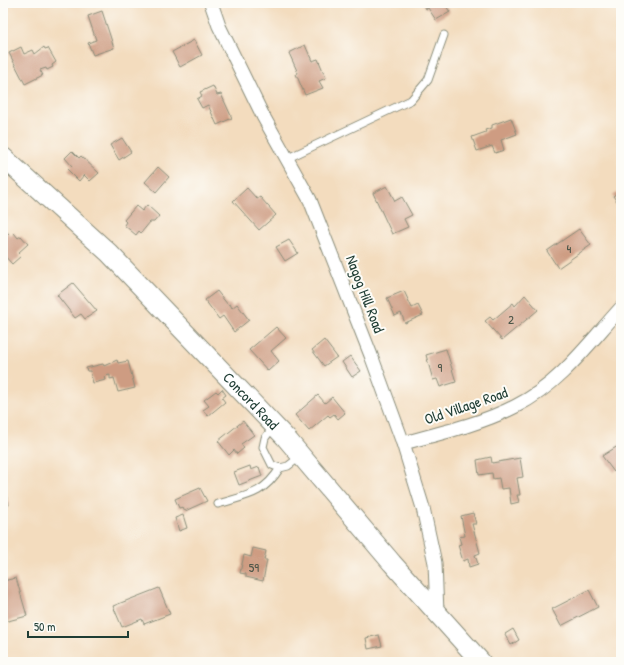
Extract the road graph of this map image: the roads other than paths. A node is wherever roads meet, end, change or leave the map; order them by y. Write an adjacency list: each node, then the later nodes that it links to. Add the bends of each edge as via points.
1 (211, 3): 4 (street, Nagog Hill Road, via 221,30)
2 (444, 35): 4 (lane, via 428,80 411,100)
3 (3, 157): 6 (street, Concord Road, via 109,253)
4 (286, 159): 7 (street, Nagog Hill Road, via 310,200)
5 (621, 308): 7 (street, Old Village Road, via 564,370 518,406 456,429)
6 (274, 426): 8 (street, Concord Road); 9 (lane, via 265,438 263,447 272,465)
7 (403, 443): 11 (street, Nagog Hill Road, via 423,508 435,563)
8 (301, 456): 9 (lane, via 288,466); 11 (street, Concord Road)
9 (280, 468): 10 (lane, via 271,482 255,493)
10 (218, 504)
11 (437, 614): 12 (street, Concord Road)
12 (481, 662)

